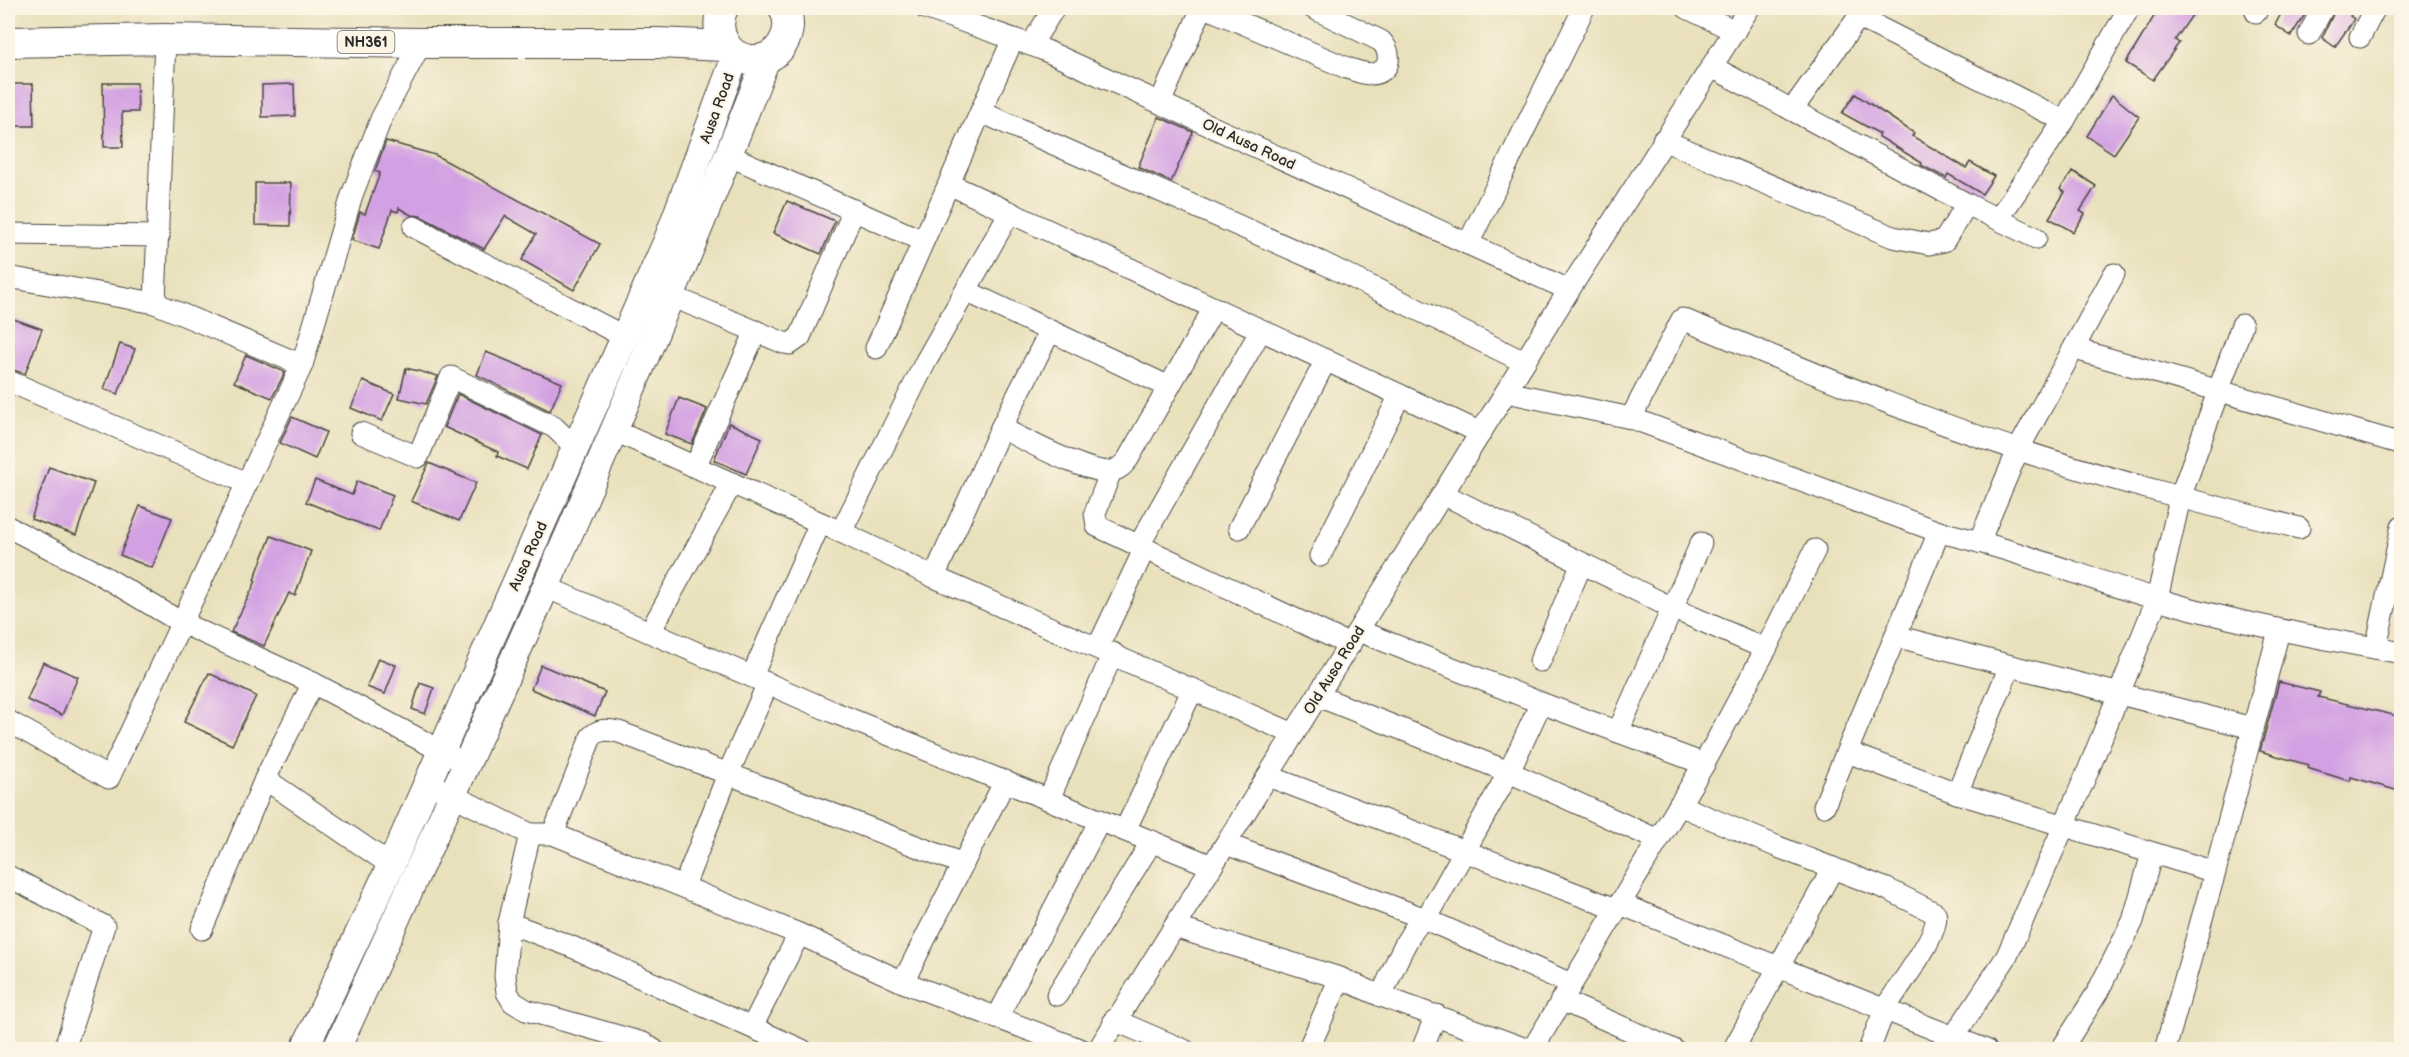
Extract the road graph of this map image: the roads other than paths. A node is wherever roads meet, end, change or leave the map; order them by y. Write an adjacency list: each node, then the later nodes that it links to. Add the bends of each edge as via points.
1 (723, 8): 21 (highway, via 719,32)
2 (926, 8): 19 (street, Old Ausa Road)
3 (1054, 8): 19 (street)
4 (1204, 8): 5 (street, via 1347,68 1377,73 1388,63 1387,48 1381,41); 24 (street)
5 (1313, 8)
6 (1584, 8): 40 (street)
7 (1687, 8): 14 (street)
8 (1749, 8): 14 (street, Old Ausa Road)
9 (2129, 8): 27 (street)
10 (2323, 8): 15 (street)
11 (2375, 8): 16 (street)
12 (1862, 12): 25 (street); 27 (street)
13 (790, 13): 22 (highway, via 787,38 779,50)
14 (1735, 31): 23 (street, Old Ausa Road)
15 (2309, 34)
16 (2360, 37)
17 (165, 39): 18 (highway, NH361); 20 (highway, NH361); 37 (street)
18 (8, 42)
19 (1022, 42): 24 (street, Old Ausa Road); 26 (street)
20 (421, 44): 21 (highway, NH361, via 609,43); 57 (street, via 381,119 352,195)
21 (731, 50): 22 (highway, Ausa Road, via 751,60); 52 (main road, Ausa Road, via 667,241)
22 (767, 57): 29 (main road)
23 (1712, 67): 25 (street); 28 (street, Old Ausa Road)
24 (1160, 103): 40 (street, Old Ausa Road)
25 (1792, 110): 31 (street)
26 (981, 112): 30 (street); 56 (street, via 1321,262)
27 (2064, 121): 34 (street)
28 (1663, 140): 31 (street, via 1893,237 1929,244 1944,241); 43 (street, Old Ausa Road)
29 (728, 155): 32 (street); 45 (main road)
30 (949, 184): 33 (street); 39 (street)
31 (1967, 204): 34 (street)
32 (854, 210): 39 (street); 51 (street, via 800,337 790,344)
33 (1010, 212): 44 (street); 47 (street)
34 (1998, 219): 38 (street)
35 (414, 227): 52 (street)
36 (8, 234): 37 (street)
37 (159, 236): 46 (street)
38 (2036, 238)
39 (923, 240): 53 (street)
40 (1468, 244): 43 (street, Old Ausa Road)
41 (2114, 274): 54 (street)
42 (8, 277): 46 (street)
43 (1569, 290): 56 (street, Old Ausa Road)
44 (966, 291): 50 (street); 82 (street)
45 (670, 296): 51 (street); 65 (main road)
46 (156, 303): 57 (street)
47 (1214, 308): 49 (street); 59 (street)
48 (2242, 326): 60 (street)
49 (1262, 330): 55 (street); 86 (street)
50 (1050, 331): 59 (street); 64 (street)
51 (756, 332): 71 (street)
52 (625, 337): 69 (main road, Ausa Road)
53 (876, 348)
54 (2074, 349): 60 (street); 70 (street)
55 (1326, 360): 62 (street); 80 (street)
56 (1524, 362): 61 (street, Old Ausa Road)
57 (302, 364): 73 (street)
58 (8, 381): 73 (street)
59 (1169, 387): 72 (street, via 1128,459)
60 (2218, 390): 68 (street); 76 (street)
61 (1506, 392): 63 (street); 67 (street, Old Ausa Road)
62 (1400, 395): 67 (street); 88 (street)
63 (1631, 418): 70 (street, via 1682,319); 83 (street)
64 (1001, 428): 72 (street, via 1079,464); 90 (street)
65 (615, 431): 71 (street); 91 (main road)
66 (362, 433): 69 (street, via 418,457 451,376 554,427)
67 (1481, 433): 75 (street, Old Ausa Road)
68 (2402, 444)
69 (576, 448): 115 (main road, Ausa Road)
70 (2018, 450): 76 (street); 84 (street)
71 (695, 467): 74 (street)
72 (1111, 471): 86 (street, via 1095,513 1097,526)
73 (247, 483): 94 (street)
74 (732, 483): 77 (street); 96 (street)
75 (1443, 494): 89 (street); 98 (street, Old Ausa Road)
76 (2180, 498): 81 (street); 92 (street)
77 (820, 523): 82 (street); 105 (street)
78 (2402, 526): 99 (street)
79 (8, 527): 94 (street, via 98,573)
80 (1239, 528)
81 (2299, 528)
82 (841, 532): 90 (street)
83 (1939, 532): 84 (street); 97 (street)
84 (1979, 542): 92 (street)
85 (1701, 543): 93 (street)
86 (1141, 548): 98 (street); 101 (street)
87 (1815, 549): 100 (street)
88 (1320, 556)
89 (1582, 563): 93 (street); 103 (street)
90 (934, 577): 101 (street)
91 (546, 587): 96 (street); 118 (main road)
92 (2157, 599): 95 (street); 108 (street)
93 (1672, 608): 100 (street); 113 (street)
94 (182, 623): 106 (street); 111 (street, via 110,778)
95 (2279, 631): 99 (street); 112 (street)
96 (650, 632): 105 (street)
97 (1895, 636): 104 (street); 116 (street)
98 (1354, 638): 109 (street, Old Ausa Road); 110 (street)
99 (2376, 648): 102 (street)
100 (1766, 649): 117 (street)
101 (1105, 650): 107 (street); 127 (street)
102 (2402, 653)
103 (1540, 661)
104 (2010, 666): 108 (street); 125 (street)
105 (760, 680): 120 (street); 123 (street)
106 (313, 683): 115 (street); 122 (street)
107 (1193, 689): 114 (street); 132 (street)
108 (2119, 695): 112 (street); 131 (street)
109 (1318, 696): 114 (street, Old Ausa Road); 119 (street)
110 (1541, 703): 113 (street); 119 (street)
111 (8, 721)
112 (2252, 728): 144 (street)
113 (1618, 732): 117 (street)
114 (1294, 734): 121 (street, Old Ausa Road)
115 (442, 751): 118 (street); 124 (main road, Ausa Road)
116 (1847, 752): 125 (street); 129 (street)
117 (1704, 764): 128 (street)
118 (466, 765): 126 (main road)
119 (1509, 772): 135 (street); 138 (street)
120 (728, 774): 134 (street, via 620,732 598,730 591,737); 140 (street); 146 (street)
121 (1268, 776): 137 (street, Old Ausa Road); 138 (street)
122 (265, 779): 141 (street); 151 (street)
123 (1005, 781): 127 (street); 140 (street)
124 (428, 782): 126 (street); 141 (main road, Ausa Road)
125 (1957, 793): 131 (street)
126 (452, 796): 133 (street); 168 (main road)
127 (1049, 799): 130 (street)
128 (1679, 805): 135 (street); 143 (street)
129 (1824, 806)
130 (1100, 820): 132 (street); 161 (street)
131 (2064, 826): 139 (street); 164 (street, via 2007,956)
132 (1125, 830): 136 (street)
133 (530, 834): 134 (street); 149 (street)
134 (552, 834): 146 (street)
135 (1658, 840): 147 (street)
136 (1152, 841): 142 (street); 157 (street)
137 (1226, 844): 142 (street, Old Ausa Road); 148 (street)
138 (1464, 852): 147 (street); 148 (street)
139 (2152, 853): 144 (street); 181 (street, via 2133,921 2097,993)
140 (963, 864): 155 (street)
141 (391, 865): 167 (main road, Ausa Road)
142 (1212, 866): 150 (street, Old Ausa Road)
143 (1833, 868): 153 (street); 159 (street, via 1930,909 1938,918 1933,934)
144 (2216, 872): 182 (street)
145 (9, 879): 166 (street, via 104,926)
146 (684, 886): 152 (street)
147 (1618, 907): 153 (street); 156 (street)
148 (1423, 918): 156 (street); 158 (street)
149 (509, 923): 163 (street); 169 (street, via 505,976 513,1002 525,1010 643,1043)
150 (1174, 927): 154 (street); 162 (street, Old Ausa Road)
151 (202, 929)
152 (799, 934): 155 (street); 163 (street)
153 (1778, 966): 159 (street); 178 (street)
154 (1340, 978): 158 (street); 174 (street)
155 (903, 982): 161 (street)
156 (1566, 992): 176 (street); 177 (street)
157 (1057, 995)
158 (1381, 996): 160 (street)
159 (1885, 1009): 164 (street); 179 (street)
160 (1436, 1015): 175 (street); 176 (street)
161 (997, 1018): 171 (street)
162 (1114, 1020): 165 (street); 172 (street, Old Ausa Road)
163 (752, 1027): 170 (street)
164 (1949, 1043): 180 (street)
165 (1158, 1044): 173 (street)
166 (64, 1050)
167 (304, 1050)
168 (336, 1050)
169 (654, 1050)
170 (802, 1050)
171 (1082, 1050)
172 (1098, 1050)
173 (1184, 1050)
174 (1308, 1050)
175 (1422, 1050)
176 (1531, 1050)
177 (1674, 1050)
178 (1733, 1050)
179 (1869, 1050)
180 (1986, 1050)
181 (2061, 1050)
182 (2165, 1050)

